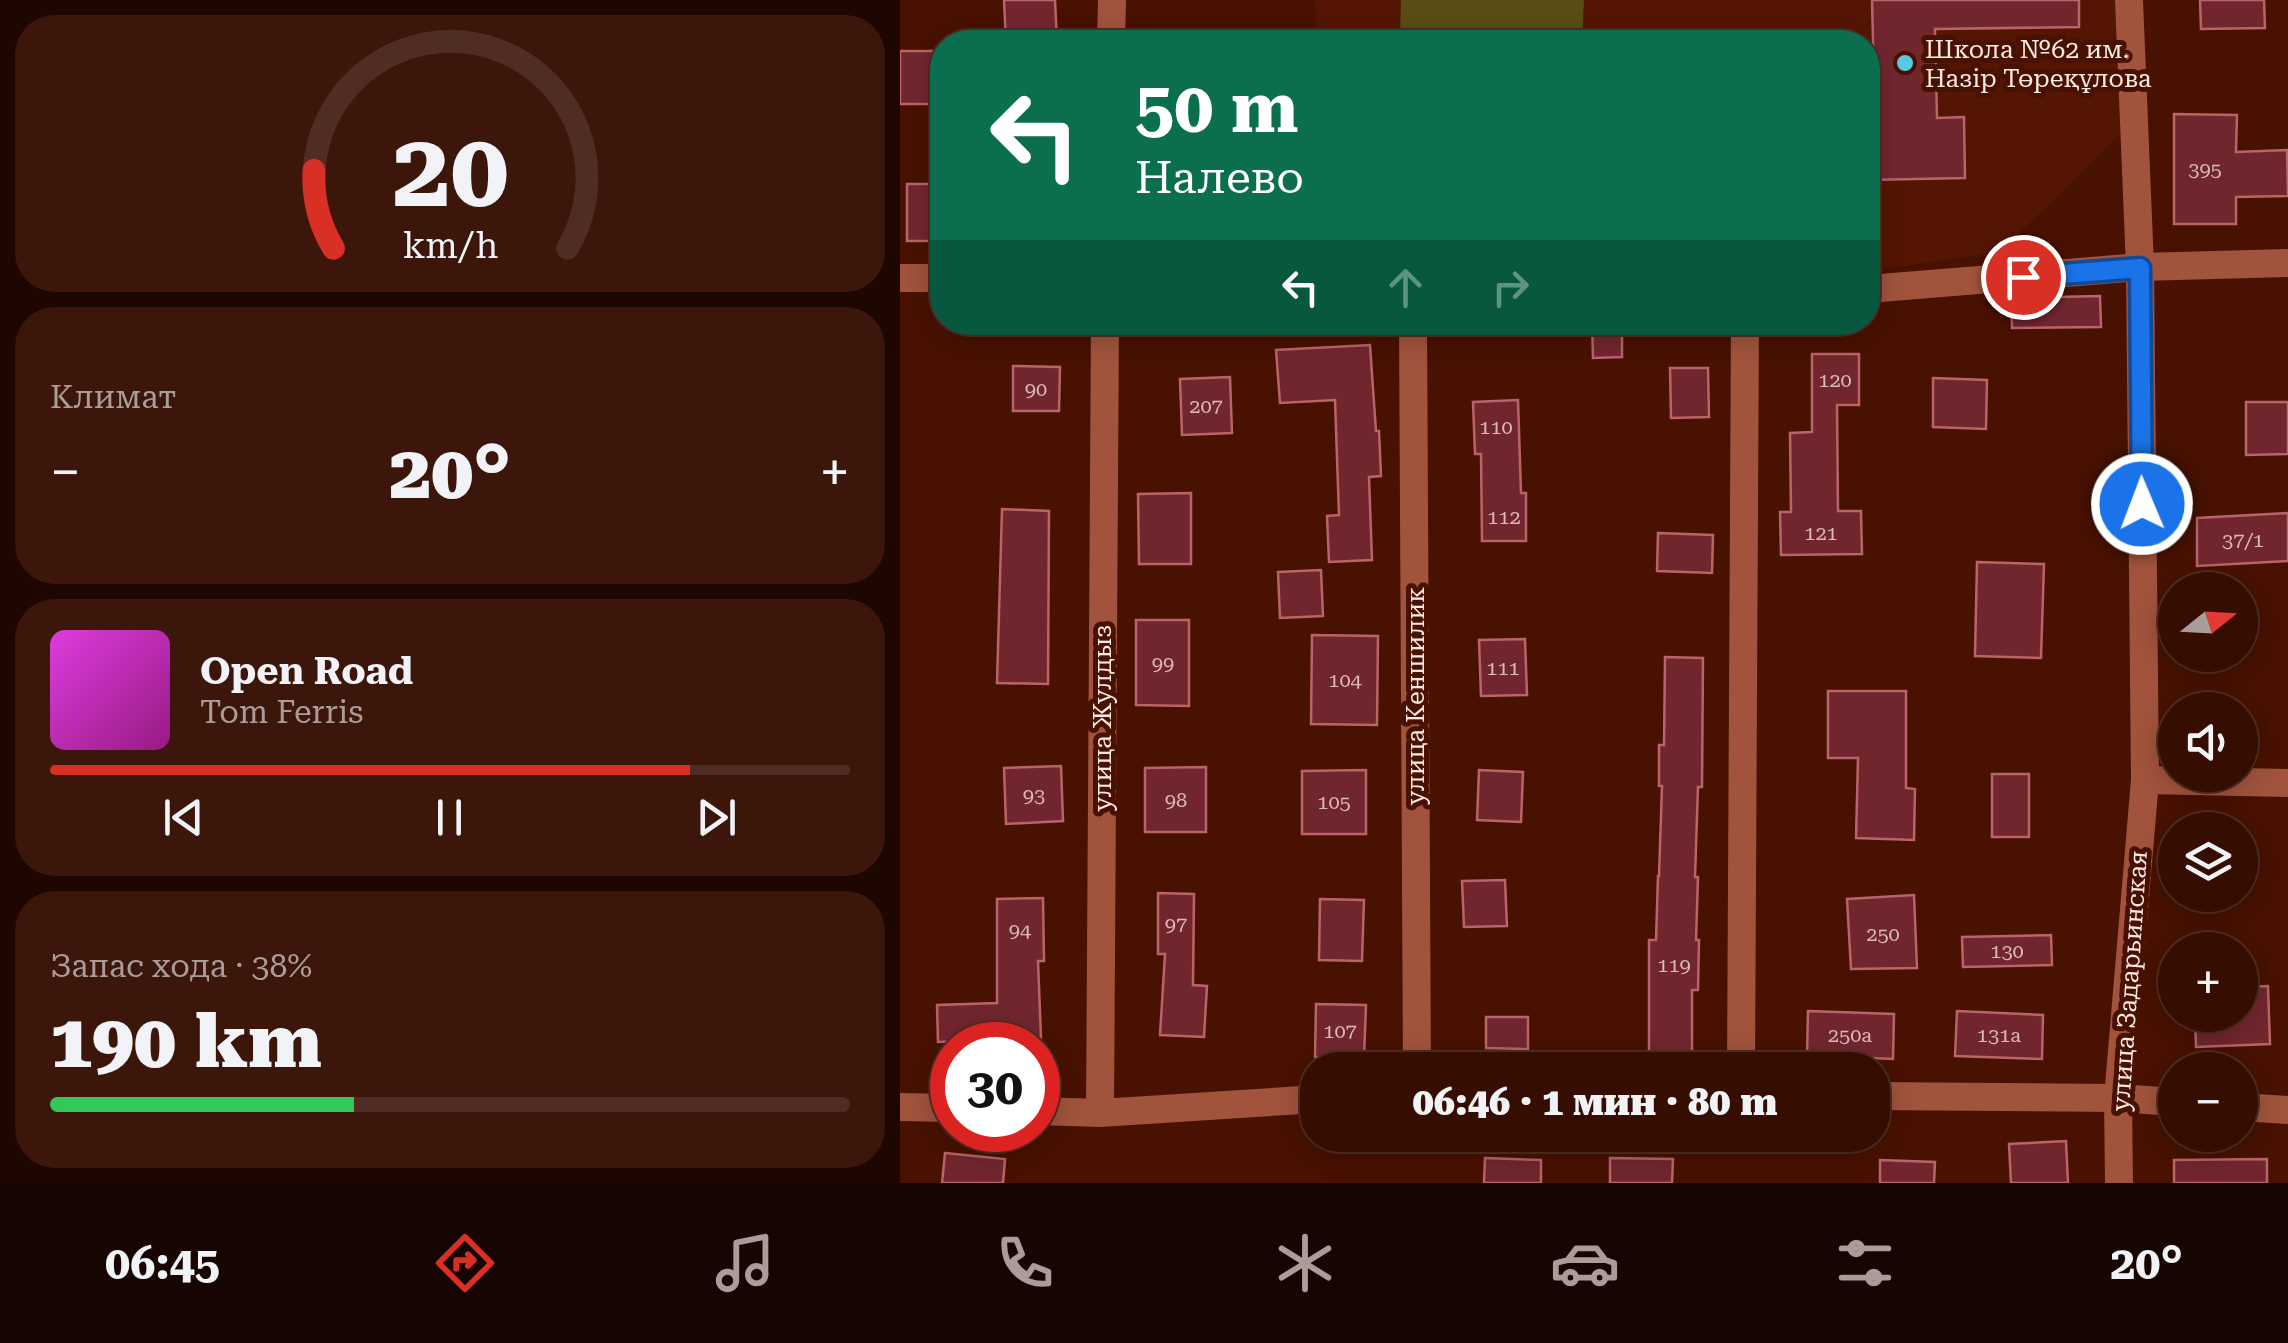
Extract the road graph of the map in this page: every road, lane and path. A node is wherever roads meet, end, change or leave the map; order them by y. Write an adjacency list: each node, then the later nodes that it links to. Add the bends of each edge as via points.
1 (1112, 0): 3 (street)
2 (2129, 0): 5 (street, улица Задарьинская)
3 (1111, 30)
4 (2288, 263): 5 (street)
5 (2140, 268): 8 (street); 12 (street, улица Задарьинская)
6 (900, 278): 7 (street)
7 (930, 278)
8 (1880, 288)
9 (1105, 335): 25 (street, улица Жулдыз)
10 (1413, 335): 14 (street, улица Кеншилик)
11 (1745, 335): 15 (street)
12 (2144, 780): 13 (street); 17 (street, улица Задарьинская)
13 (2288, 783)
14 (1417, 1052)
15 (1741, 1052)
16 (1890, 1096): 17 (street)
17 (2118, 1098): 19 (street); 26 (street, улица Задарьинская)
18 (1300, 1099): 25 (street)
19 (2158, 1101)
20 (900, 1107): 21 (street)
21 (930, 1108)
22 (2258, 1108): 23 (street)
23 (2288, 1110)
24 (1060, 1112): 25 (street)
25 (1100, 1113)
26 (2119, 1183)

